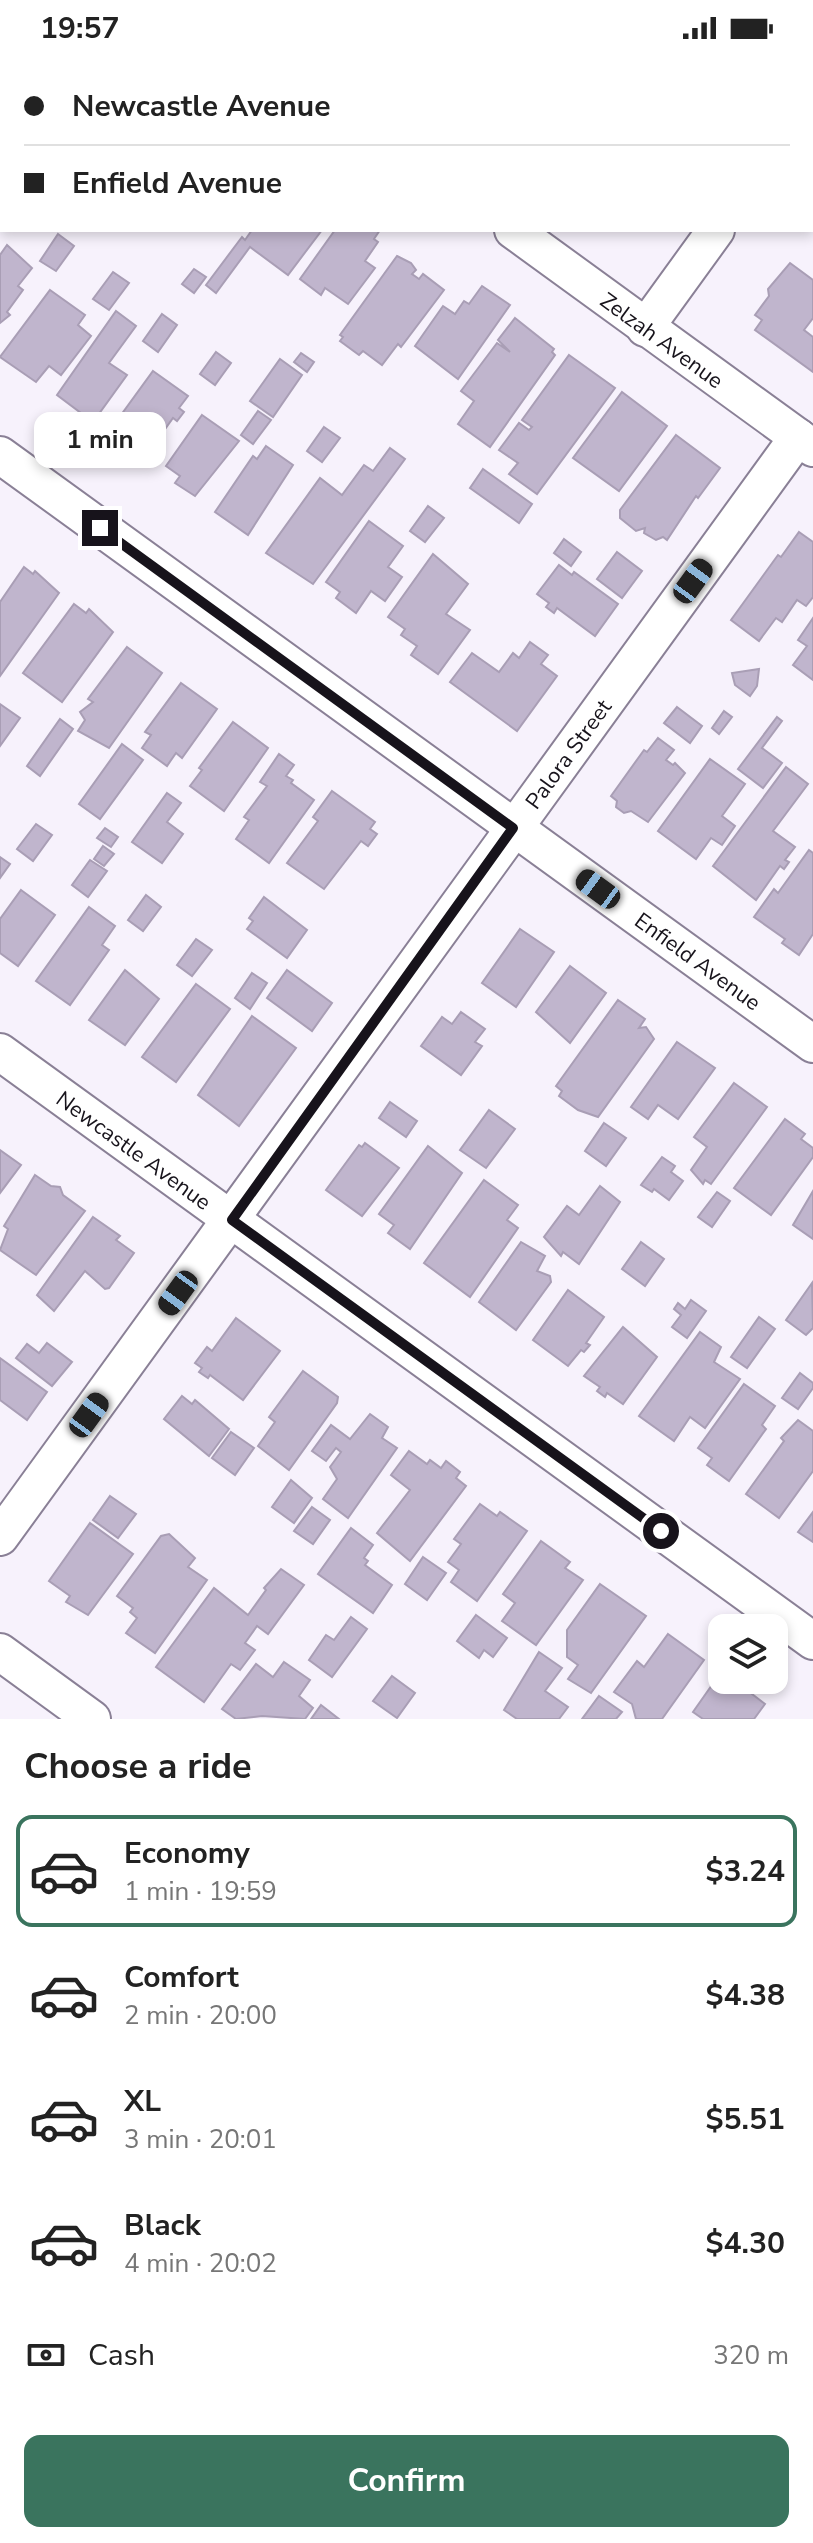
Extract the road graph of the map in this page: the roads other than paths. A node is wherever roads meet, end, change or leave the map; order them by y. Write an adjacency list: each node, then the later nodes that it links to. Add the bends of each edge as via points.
1 (516, 232): 3 (street, Zelzah Avenue)
2 (715, 232): 3 (street)
3 (645, 328): 4 (street, Zelzah Avenue)
4 (806, 442): 6 (street, Palora Street)
5 (0, 455): 6 (street, Enfield Avenue)
6 (513, 828): 7 (street, Enfield Avenue); 9 (street, Palora Street)
7 (813, 1044)
8 (0, 1052): 9 (street, Newcastle Avenue)
9 (232, 1220): 10 (street, Palora Street); 11 (street, Newcastle Avenue)
10 (0, 1537)
11 (813, 1641)
12 (0, 1652): 13 (street)
13 (92, 1719)

